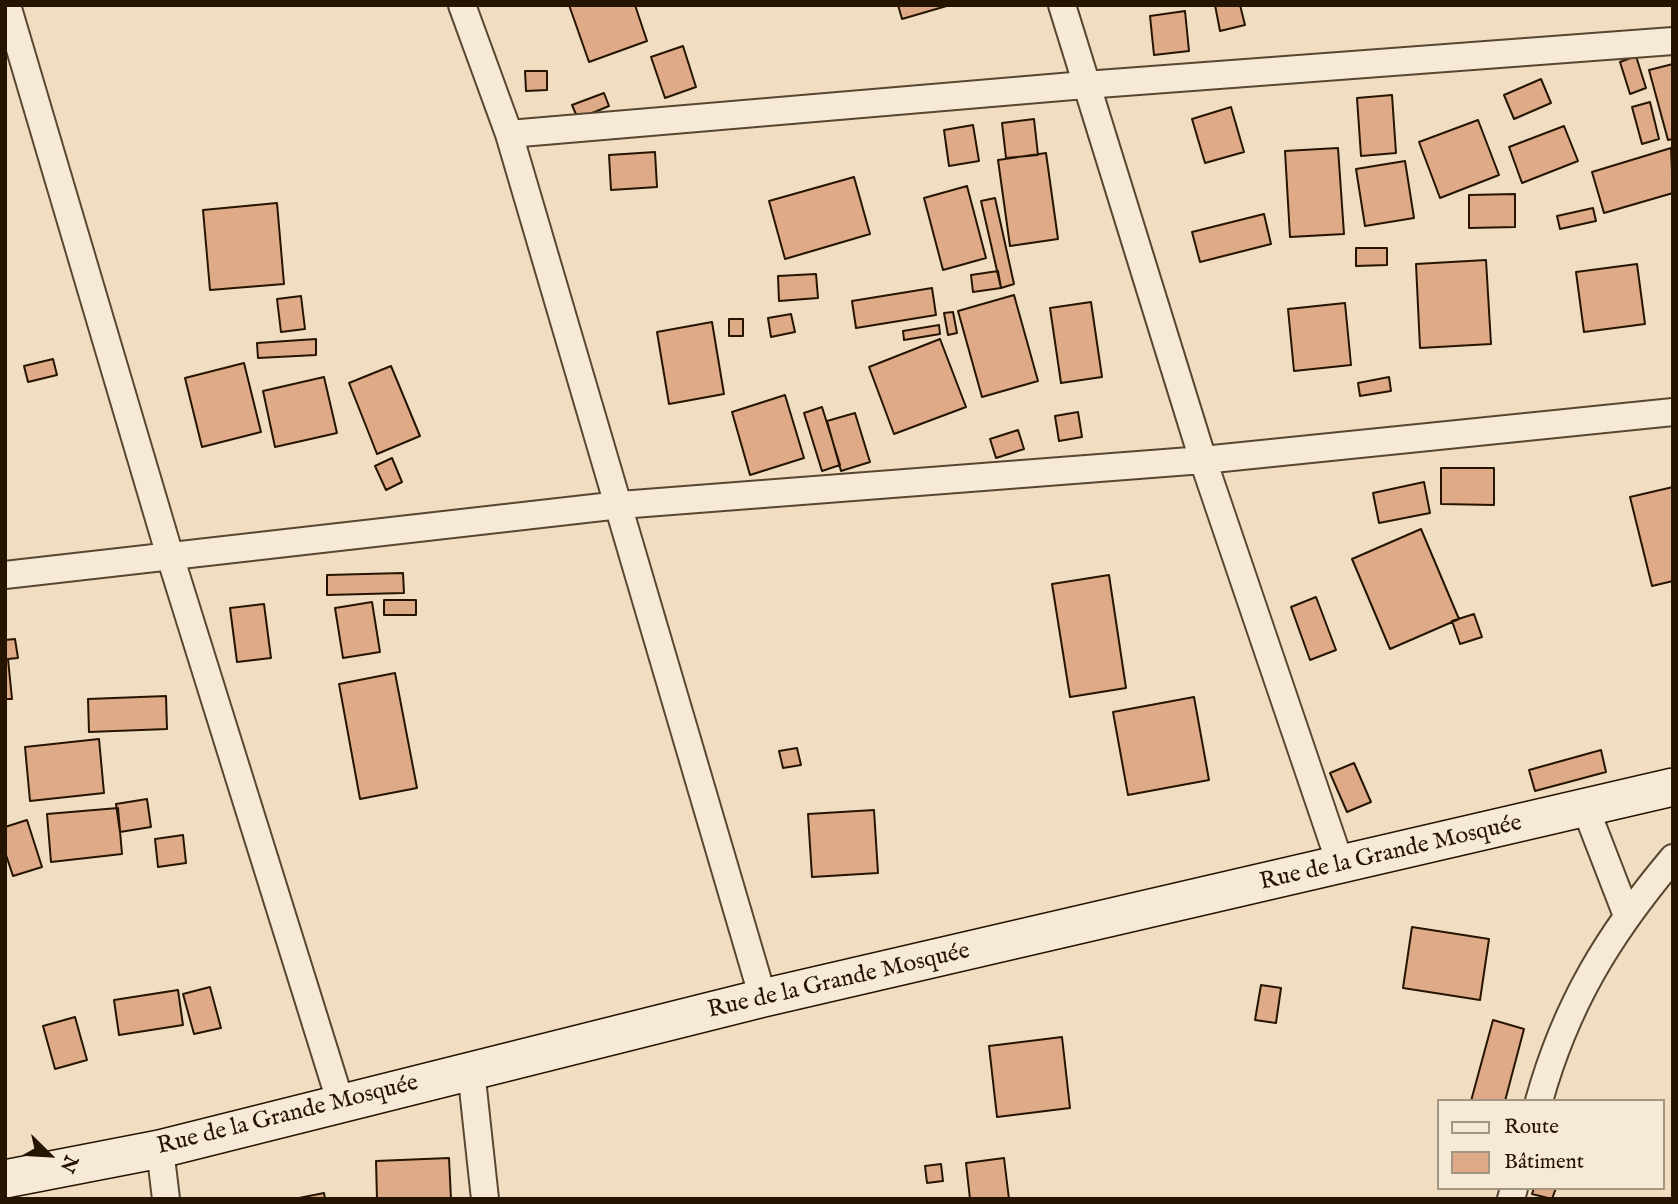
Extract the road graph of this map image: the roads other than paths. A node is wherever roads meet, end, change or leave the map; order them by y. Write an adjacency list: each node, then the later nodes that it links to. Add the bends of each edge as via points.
1 (7, 5): 10 (street)
2 (463, 5): 6 (street)
3 (1062, 5): 5 (street)
4 (1673, 41): 5 (street)
5 (1085, 85): 6 (street); 8 (street)
6 (509, 134): 9 (street)
7 (1673, 412): 8 (street)
8 (1203, 460): 9 (street); 15 (street)
9 (620, 505): 10 (street); 17 (street)
10 (170, 556): 11 (street); 20 (street)
11 (5, 575)
12 (1673, 787): 13 (street, Rue de la Grande Mosquée)
13 (1585, 807): 15 (street, Rue de la Grande Mosquée); 16 (street)
14 (1673, 858): 16 (street)
15 (1341, 866): 17 (street, Rue de la Grande Mosquée)
16 (1626, 913): 19 (street, via 1582,986)
17 (763, 998): 18 (street, Rue de la Grande Mosquée)
18 (471, 1070): 20 (street, Rue de la Grande Mosquée); 24 (street)
19 (1540, 1099)
20 (341, 1104): 21 (street, Rue de la Grande Mosquée)
21 (160, 1149): 22 (street, Rue de la Grande Mosquée); 23 (street)
22 (5, 1179)
23 (166, 1199)
24 (485, 1199)

